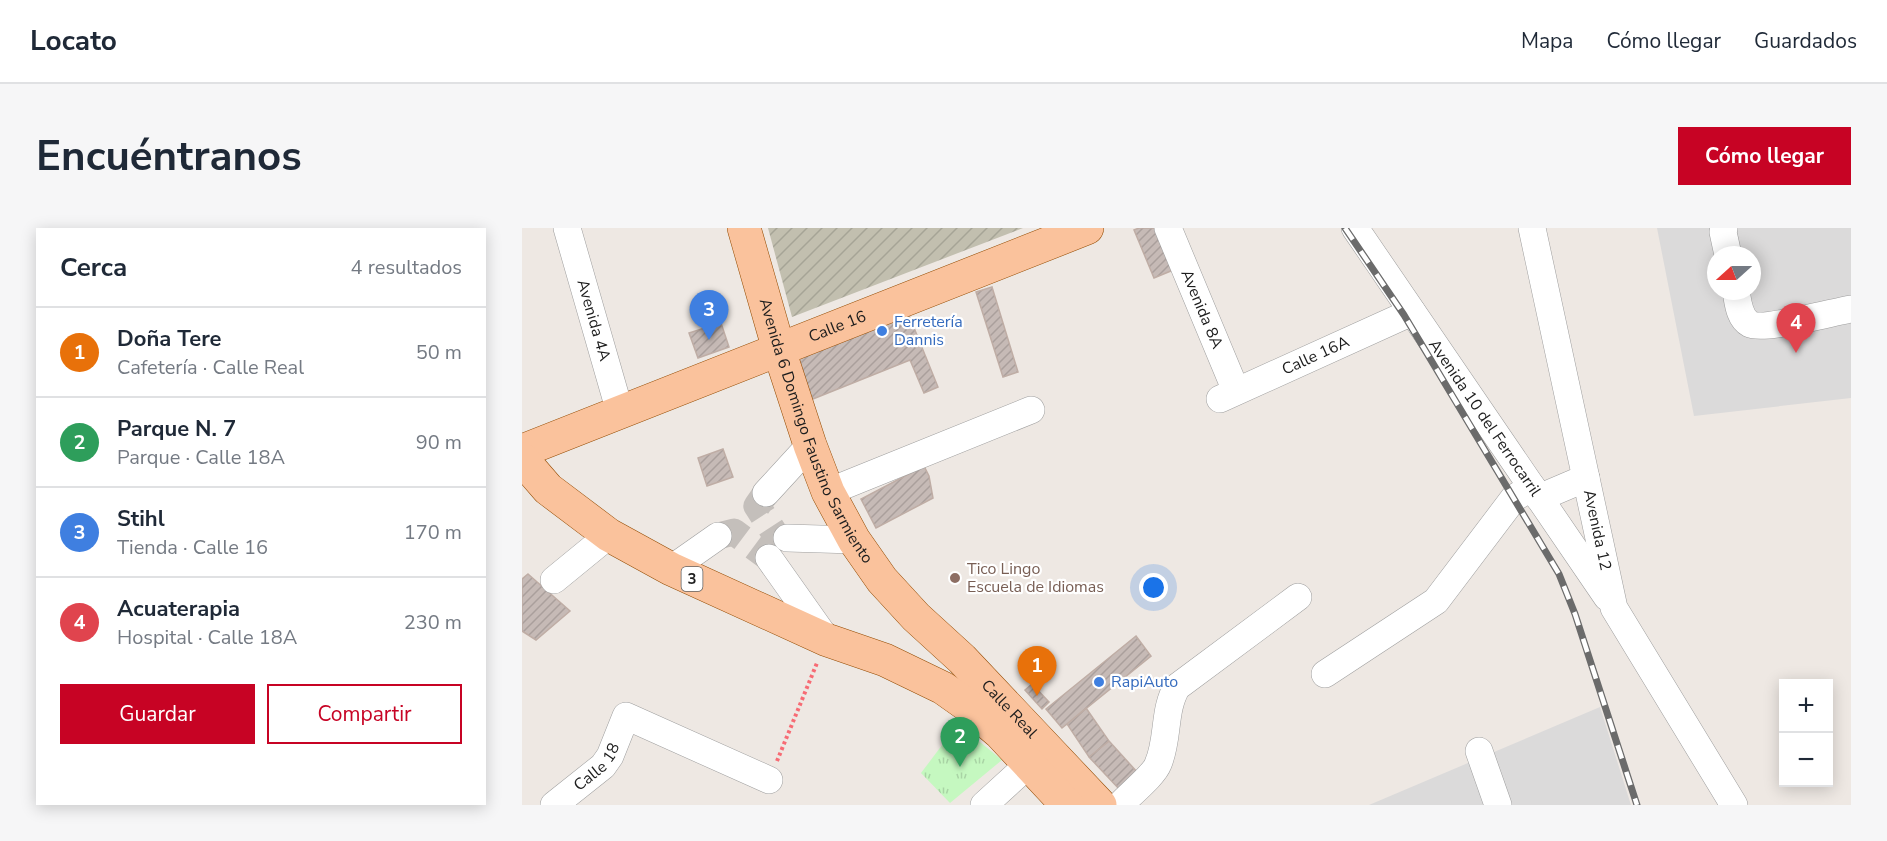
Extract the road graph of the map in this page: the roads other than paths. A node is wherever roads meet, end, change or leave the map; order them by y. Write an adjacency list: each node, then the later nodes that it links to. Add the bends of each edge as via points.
1 (567, 228): 15 (street, Avenida 4A)
2 (744, 228): 12 (main road, Avenida 6 Domingo Faustino Sarmiento)
3 (1087, 228): 12 (main road, Calle 16)
4 (1168, 228): 13 (street, Avenida 8A)
5 (1355, 228): 11 (street, Avenida 10 del Ferrocarril)
6 (1532, 228): 19 (street, Avenida 12)
7 (1724, 228): 8 (street)
8 (1726, 246)
9 (1738, 300): 10 (street, via 1740,314 1751,324 1765,326)
10 (1851, 309)
11 (1412, 312): 13 (street, Calle 16A); 22 (street, Avenida 10 del Ferrocarril)
12 (779, 350): 15 (main road, Calle 16); 16 (main road, Avenida 6 Domingo Faustino Sarmiento)
13 (1228, 395)
14 (1031, 410): 20 (street)
15 (620, 412): 17 (main road, Calle 16)
16 (810, 445): 20 (main road, Avenida 6 Domingo Faustino Sarmiento); 21 (street)
17 (522, 451)
18 (522, 459): 23 (main road, 3, via 548,489)
19 (1586, 478): 22 (street); 31 (street, Avenida 12)
20 (828, 492): 26 (main road, Avenida 6 Domingo Faustino Sarmiento)
21 (766, 493)
22 (1536, 493): 31 (street, Avenida 10 del Ferrocarril); 36 (street, via 1514,498 1436,601)
23 (609, 535): 28 (main road, 3); 29 (street)
24 (718, 536): 28 (street)
25 (787, 538): 26 (street)
26 (854, 540): 32 (main road, Avenida 6 Domingo Faustino Sarmiento, via 882,580)
27 (769, 558): 33 (street)
28 (670, 569): 33 (main road, 3)
29 (554, 580)
30 (1298, 597): 45 (street, via 1177,687 1170,698 1157,766)
31 (1614, 608): 47 (street, Avenida 12)
32 (916, 617): 34 (main road, Calle Real); 35 (main road, via 912,643)
33 (827, 640): 35 (main road, 3)
34 (962, 659): 37 (main road, via 946,667); 44 (main road, Calle Real)
35 (885, 660): 37 (main road, Calle Real / 3)
36 (1325, 674)
37 (943, 688): 39 (main road, Calle Real / 3, via 1000,734)
38 (1479, 751): 46 (street)
39 (1029, 765): 42 (street); 43 (main road, Calle Real / 3)
40 (769, 780): 41 (street, Calle 18, via 626,716 603,766)
41 (554, 805)
42 (984, 805)
43 (1067, 805)
44 (1100, 805)
45 (1120, 805)
46 (1498, 805)
47 (1734, 805)

